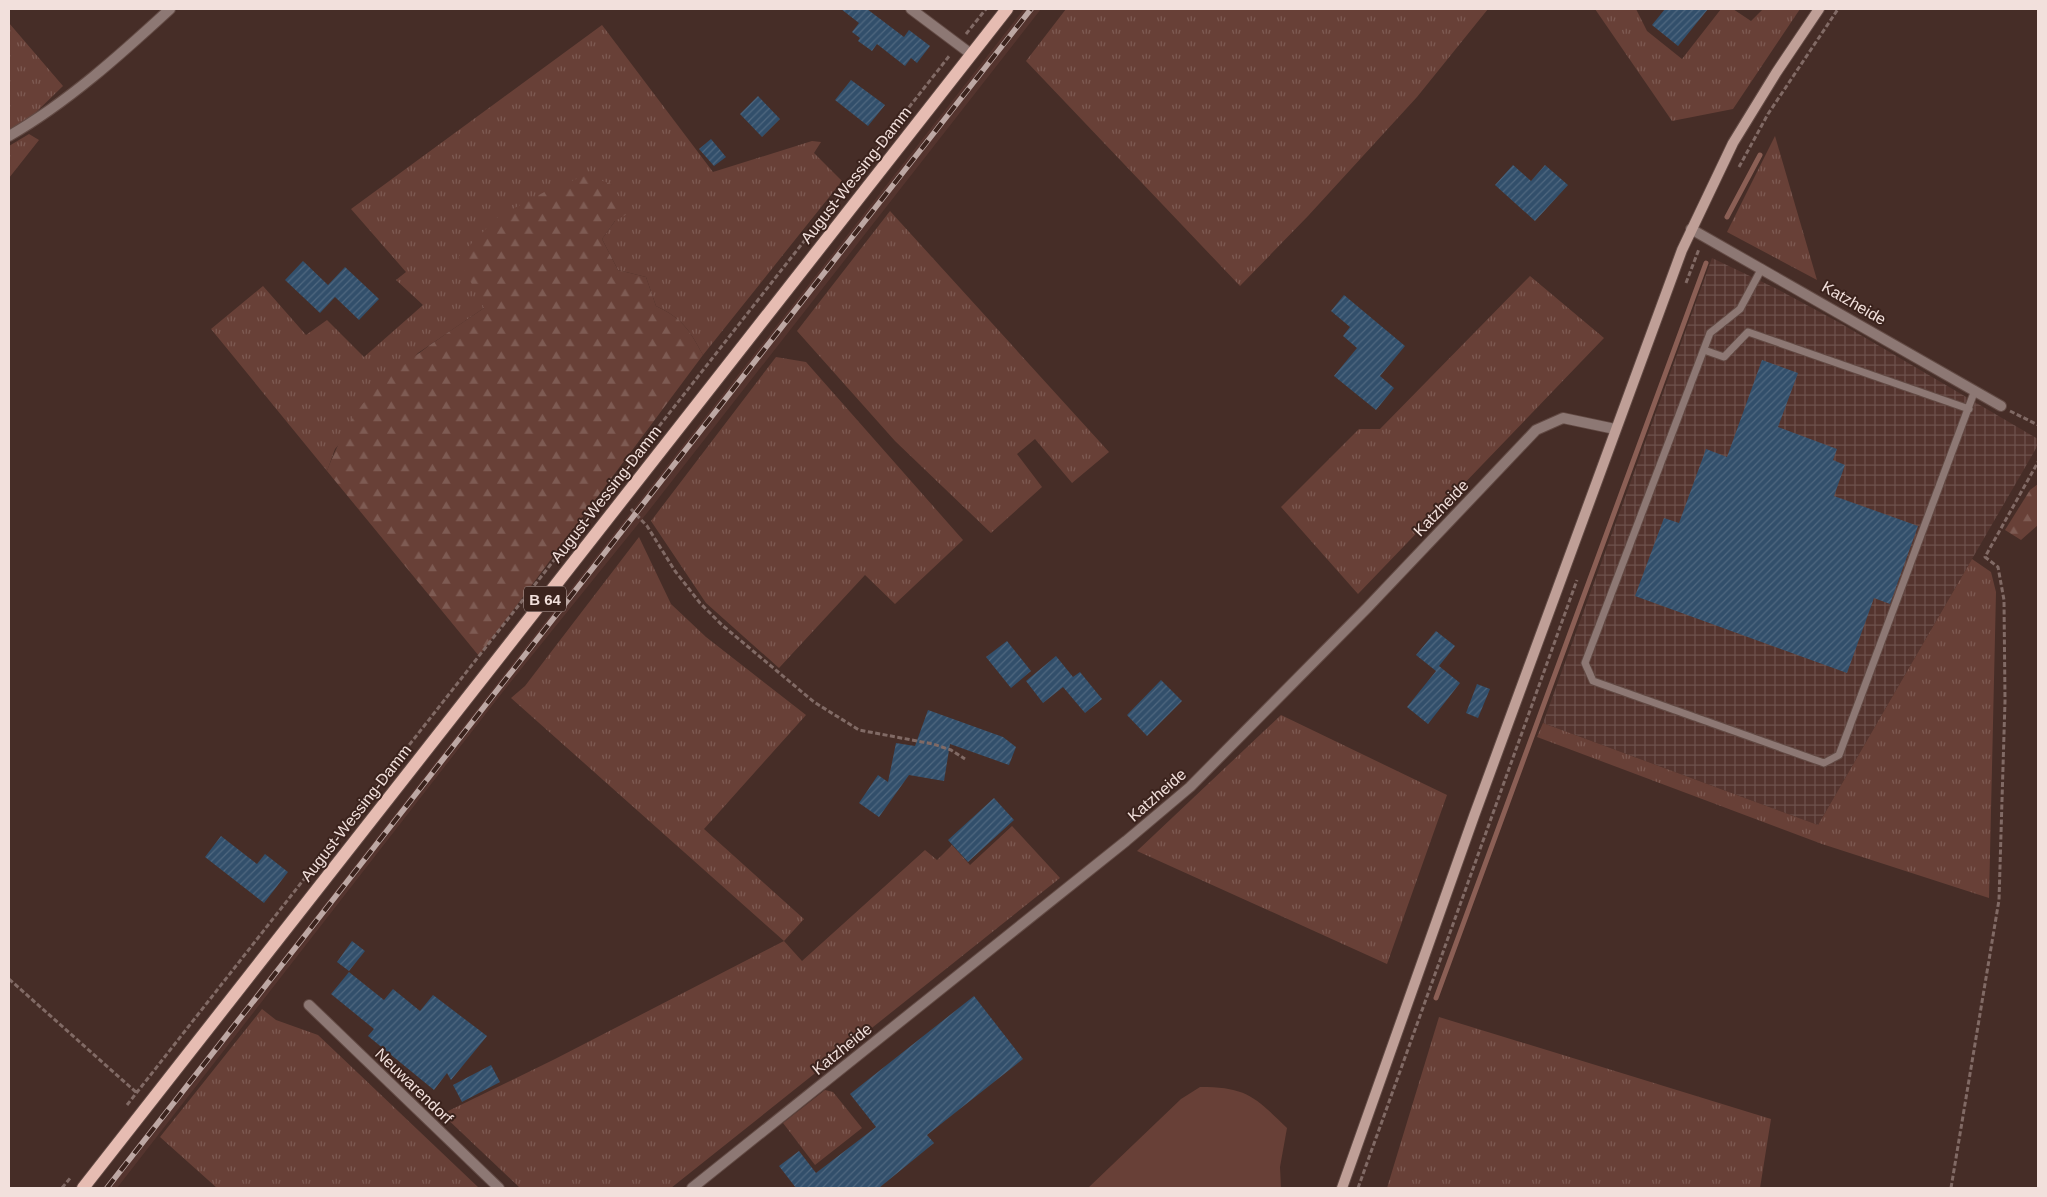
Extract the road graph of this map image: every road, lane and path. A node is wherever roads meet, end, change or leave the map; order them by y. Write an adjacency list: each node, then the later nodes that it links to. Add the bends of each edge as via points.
1 (170, 9): 9 (street, via 76,89)
2 (911, 9): 7 (street)
3 (986, 9): 7 (path)
4 (1006, 9): 8 (main road, August-Wessing-Damm / B 64)
5 (1820, 9): 11 (street, via 1752,111)
6 (1838, 9): 10 (path)
7 (958, 44): 8 (street); 28 (path)
8 (971, 54): 31 (main road, August-Wessing-Damm / B 64)
9 (9, 136)
10 (1735, 173)
11 (1691, 229): 12 (street, Katzheide); 20 (street)
12 (1705, 236): 13 (street, Katzheide); 14 (path)
13 (1762, 268): 15 (lane, via 1740,309 1710,333); 16 (street, Katzheide)
14 (1682, 292)
15 (1704, 350): 18 (lane, via 1724,357 1748,332); 18 (lane, via 1586,663 1593,681 1824,763 1839,755)
16 (1975, 390): 17 (street, Katzheide); 18 (lane)
17 (2001, 406): 19 (path)
18 (1968, 409)
19 (2038, 426)
20 (1615, 428): 33 (street, Katzheide, via 1563,418 1536,430 1367,608 1190,786 1126,841); 34 (street)
21 (2038, 462): 36 (path, via 1985,557 1998,567 2004,600 2005,702 1999,900)
22 (642, 520): 24 (path, via 700,603 814,702 859,730 933,744)
23 (1580, 571): 35 (path)
24 (966, 759)
25 (9, 979): 27 (path)
26 (309, 1005): 32 (street, Neuwarendorf)
27 (127, 1085)
28 (125, 1107)
29 (74, 1174): 30 (path)
30 (62, 1188)
31 (83, 1188)
32 (499, 1188)
33 (692, 1188)
34 (1342, 1188)
35 (1358, 1188)
36 (1951, 1188)

